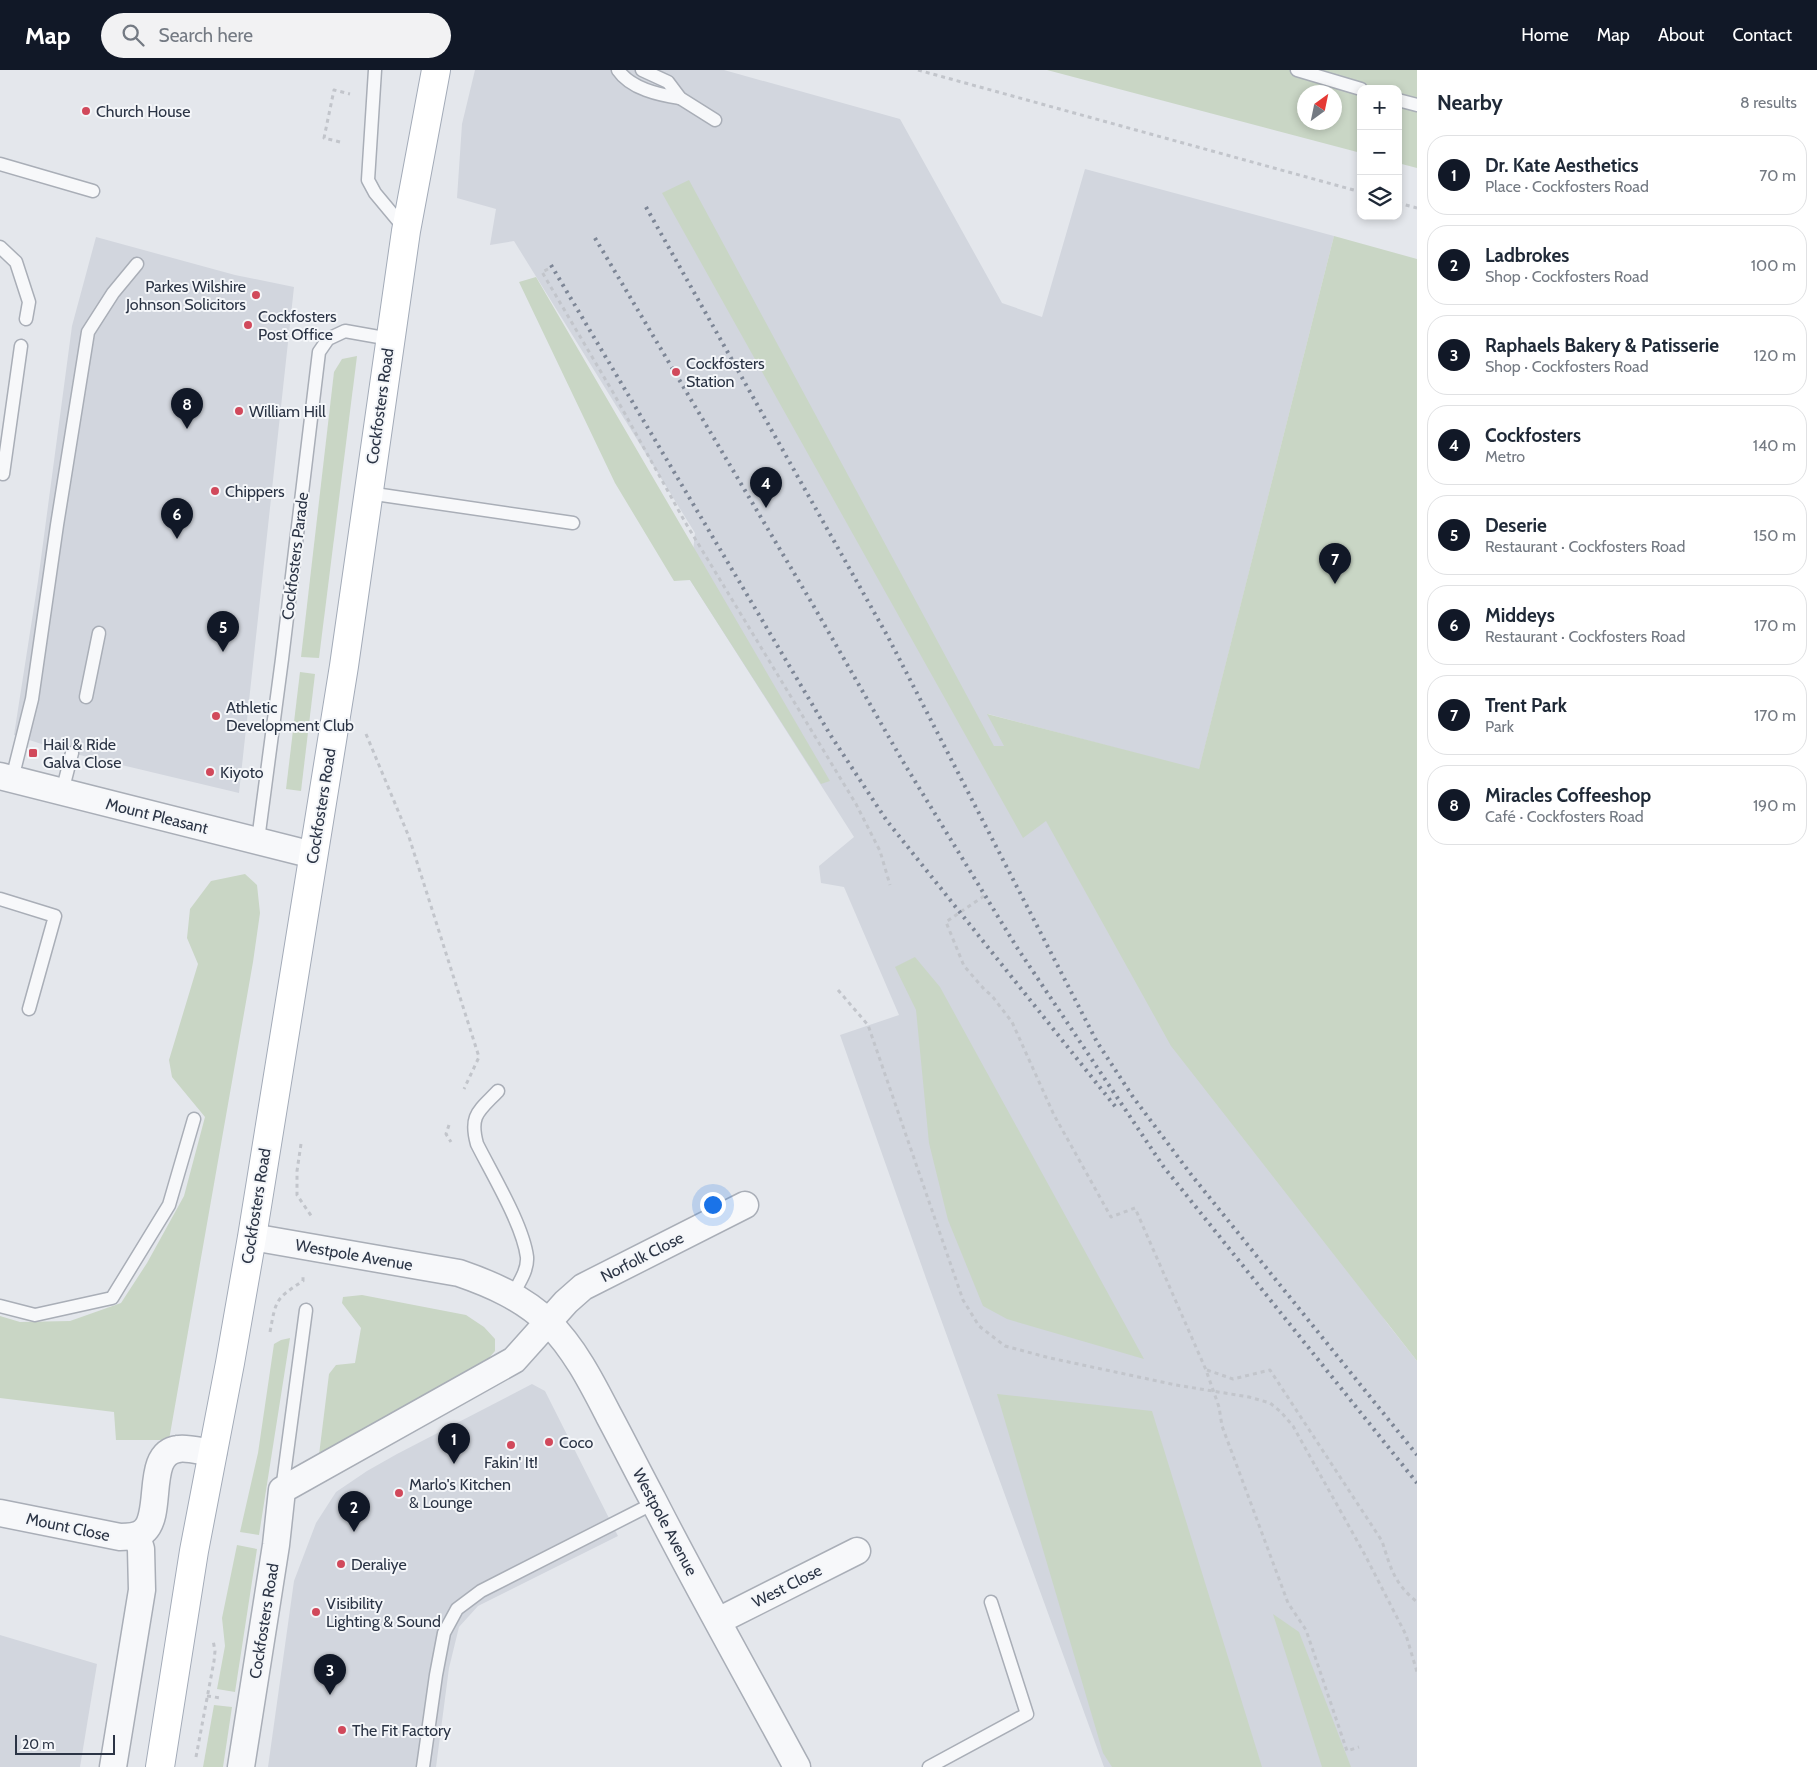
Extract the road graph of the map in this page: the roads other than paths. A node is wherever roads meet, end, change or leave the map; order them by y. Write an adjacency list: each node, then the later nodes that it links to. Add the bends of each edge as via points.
1 (375, 70): 13 (lane, via 368,180)
2 (436, 70): 13 (main road, Cockfosters Road)
3 (618, 70): 7 (lane, via 624,79 659,95)
4 (642, 70): 7 (lane, via 668,82)
5 (1297, 70): 6 (lane)
6 (1357, 88)
7 (680, 98): 10 (lane)
8 (1402, 101): 9 (lane)
9 (1417, 105)
10 (715, 120)
11 (0, 164): 12 (lane)
12 (93, 191)
13 (406, 231): 17 (main road, Cockfosters Road)
14 (0, 248): 16 (lane, via 16,262 29,302)
15 (137, 264): 25 (lane, via 113,293 88,332 32,699)
16 (26, 319)
17 (390, 339): 20 (main road, Cockfosters Road); 27 (lane, Cockfosters Parade, via 345,331 328,339 319,352)
18 (21, 346): 19 (lane)
19 (3, 474)
20 (368, 493): 21 (lane); 28 (main road, Cockfosters Road)
21 (573, 523)
22 (99, 632): 23 (lane)
23 (86, 697)
24 (72, 753): 26 (lane)
25 (6, 778): 26 (street, Mount Pleasant)
26 (62, 792): 27 (street, Mount Pleasant)
27 (258, 840): 28 (street, Mount Pleasant)
28 (313, 855): 34 (main road, Cockfosters Road)
29 (0, 899): 30 (lane, via 55,916)
30 (29, 1009)
31 (498, 1091): 35 (lane, via 476,1114 473,1129 477,1144 520,1230 527,1258 524,1273)
32 (194, 1119): 36 (lane, via 168,1205 112,1298 35,1315)
33 (745, 1206): 38 (street, Norfolk Close, via 583,1286)
34 (252, 1237): 35 (street, Westpole Avenue, via 459,1273 487,1282); 39 (main road, Cockfosters Road)
35 (512, 1296): 38 (street, Westpole Avenue)
36 (0, 1306)
37 (306, 1310): 40 (lane)
38 (549, 1323): 40 (street, via 514,1360); 41 (street, Westpole Avenue, via 574,1353 593,1384)
39 (213, 1453): 43 (street, via 179,1448 162,1460 152,1517 146,1530); 49 (main road, Cockfosters Road)
40 (282, 1490): 50 (street, Cockfosters Road)
41 (654, 1503): 46 (street, Westpole Avenue); 51 (lane, via 481,1591 457,1609 444,1632)
42 (0, 1513): 43 (street, Mount Close, via 120,1537)
43 (137, 1536): 48 (street, via 142,1590)
44 (857, 1551): 46 (street, West Close)
45 (991, 1602): 52 (lane, via 1027,1714)
46 (718, 1621): 47 (street, Westpole Avenue)
47 (792, 1765)
48 (113, 1767)
49 (160, 1767)
50 (242, 1767)
51 (422, 1767)
52 (929, 1767)

